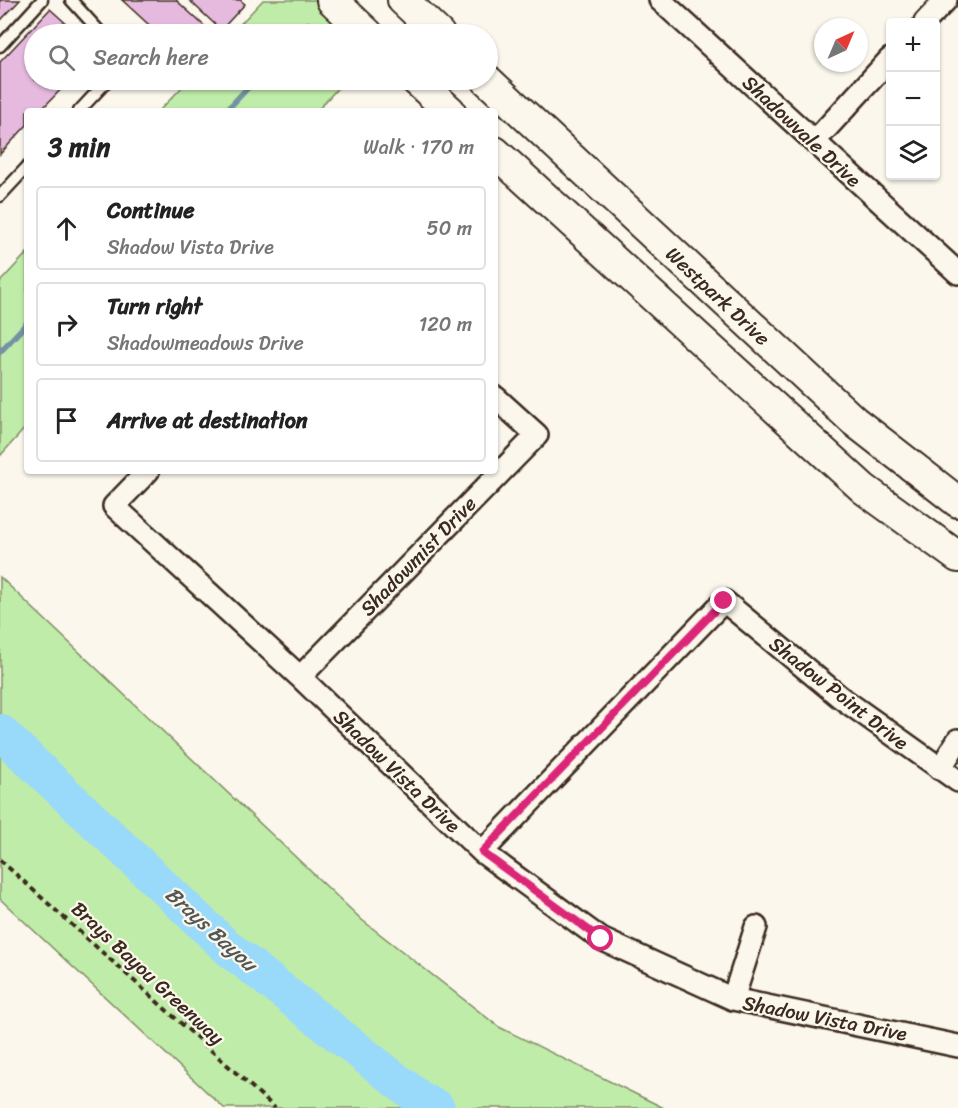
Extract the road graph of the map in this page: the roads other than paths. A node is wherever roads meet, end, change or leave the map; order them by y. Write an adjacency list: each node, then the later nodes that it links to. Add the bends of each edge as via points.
1 (42, 0): 11 (lane)
2 (332, 0): 9 (main road)
3 (403, 0): 10 (main road)
4 (660, 0): 18 (street, Shadowvale Drive)
5 (945, 0): 7 (street)
6 (73, 1): 8 (lane)
7 (928, 18)
8 (93, 24)
9 (357, 24)
10 (428, 24)
11 (0, 46)
12 (886, 64): 18 (street)
13 (99, 90): 16 (lane)
14 (427, 90): 17 (main road)
15 (498, 90): 25 (main road, Westpark Drive, via 854,421)
16 (82, 108)
17 (447, 108)
18 (814, 142): 22 (street, Shadowvale Drive)
19 (498, 155): 26 (main road, via 864,489)
20 (24, 170): 21 (lane)
21 (0, 196)
22 (958, 273)
23 (498, 400): 27 (street, Shadowmist Drive, via 537,435)
24 (145, 474): 27 (street, Shadow Vista Drive, via 114,506)
25 (958, 501)
26 (958, 557)
27 (300, 677): 31 (street, Shadow Vista Drive)
28 (958, 740): 29 (street)
29 (940, 769): 30 (street, Shadow Point Drive); 31 (street, Shadow Point Drive, via 840,698 724,601)
30 (958, 781)
31 (482, 852): 33 (street, Shadow Vista Drive, via 601,939)
32 (756, 927): 33 (street)
33 (733, 999): 34 (street, Shadow Vista Drive)
34 (958, 1046)

